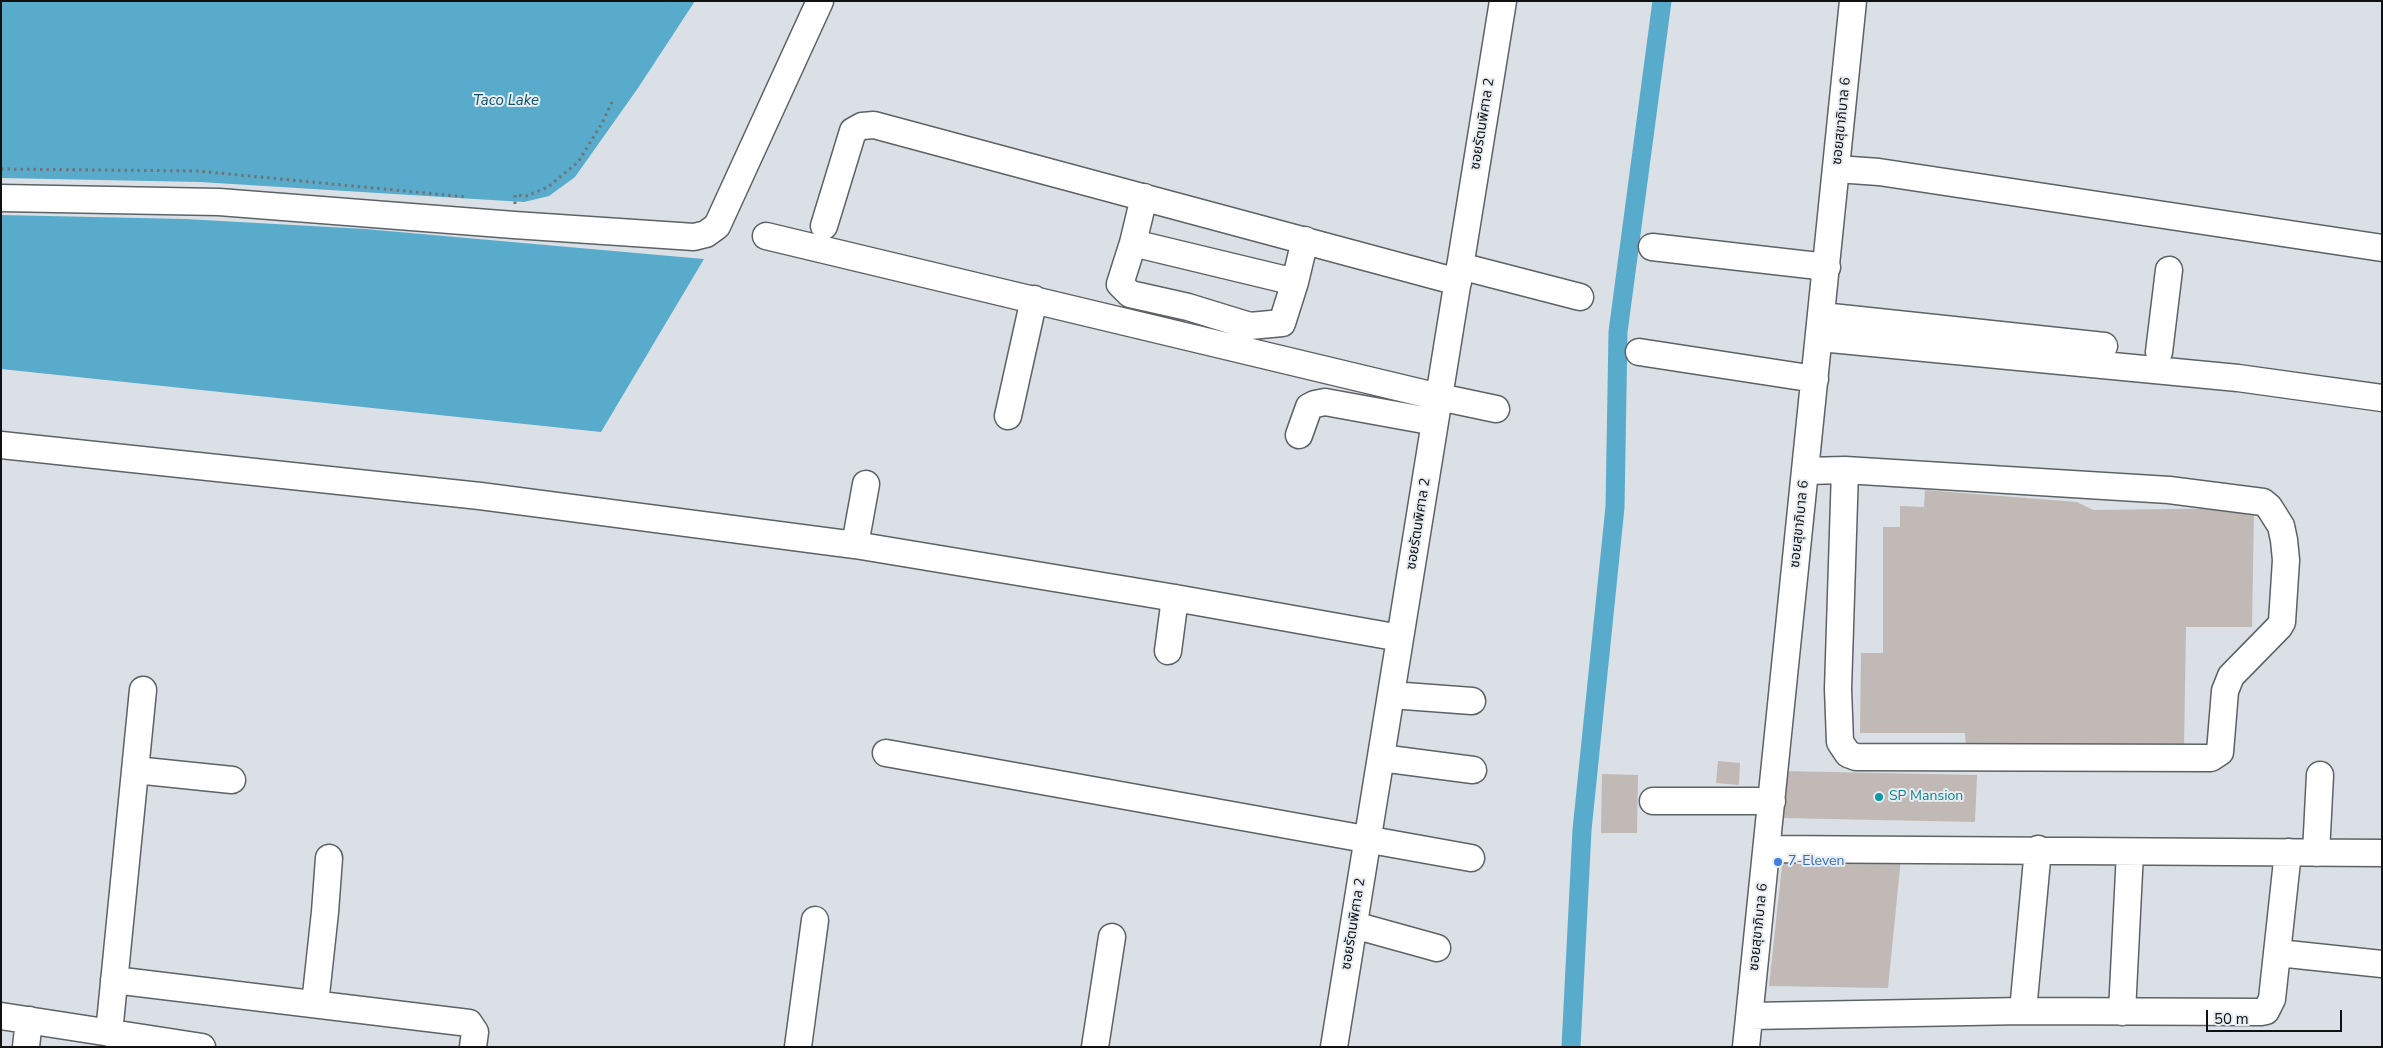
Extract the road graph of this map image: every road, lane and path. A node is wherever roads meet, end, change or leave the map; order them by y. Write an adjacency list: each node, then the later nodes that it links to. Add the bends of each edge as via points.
1 (820, 1): 8 (street, via 717,226 694,237 219,202)
2 (1503, 1): 19 (street, ซอยรัตนพิศาล 2)
3 (1853, 1): 6 (street, ซอยสุขาภิบาล 6)
4 (613, 100): 10 (path, via 578,162 560,179 536,193 515,195 515,202)
5 (1, 168): 9 (path, via 198,171)
6 (1837, 169): 16 (street, via 1879,172); 17 (street, ซอยสุขาภิบาล 6)
7 (1144, 197): 11 (street, via 874,125 862,126 853,131); 13 (street); 14 (street)
8 (1, 198)
9 (475, 198)
10 (505, 201)
11 (824, 226)
12 (766, 236): 22 (street)
13 (1305, 240): 19 (street); 20 (street)
14 (1133, 243): 20 (street); 20 (street, via 1120,284 1130,294 1250,326 1282,323)
15 (1652, 247): 17 (street)
16 (2382, 248)
17 (1827, 267): 23 (street, ซอยสุขาภิบาล 6)
18 (2168, 270): 25 (street)
19 (1459, 274): 21 (street); 30 (street, ซอยรัตนพิศาล 2)
20 (1295, 282)
21 (1580, 296)
22 (1034, 299): 30 (street); 31 (street)
23 (1821, 327): 25 (street); 26 (street, ซอยสุขาภิบาล 6); 28 (street)
24 (1639, 352): 26 (street)
25 (2159, 352): 27 (street)
26 (1815, 379): 35 (street, ซอยสุขาภิบาล 6)
27 (2382, 382)
28 (2382, 398)
29 (1496, 409): 30 (street)
30 (1437, 410): 32 (street, via 1325,402 1309,407); 39 (street, ซอยรัตนพิศาล 2)
31 (1008, 416)
32 (1299, 435)
33 (1, 445): 37 (street, via 480,496)
34 (1845, 470): 34 (street, via 2168,490 2256,501 2269,506 2281,526 2284,540 2282,622 2231,676 2225,691 2220,752 2211,758 1856,757 1848,754 1840,742 1838,689); 35 (street)
35 (1806, 471): 51 (street, ซอยสุขาภิบาล 6)
36 (866, 484): 37 (street)
37 (855, 545): 38 (street)
38 (1176, 598): 39 (street); 40 (street)
39 (1400, 638): 42 (street, ซอยรัตนพิศาล 2)
40 (1168, 651)
41 (143, 690): 46 (street)
42 (1391, 694): 43 (street); 45 (street, ซอยรัตนพิศาล 2)
43 (1472, 702)
44 (886, 753): 52 (street)
45 (1381, 758): 47 (street); 52 (street, ซอยรัตนพิศาล 2)
46 (135, 770): 49 (street); 67 (street)
47 (1472, 770)
48 (2320, 775): 57 (street)
49 (232, 780)
50 (1653, 801): 51 (street)
51 (1772, 801): 53 (street, ซอยสุขาภิบาล 6)
52 (1368, 840): 60 (street); 62 (street, ซอยรัตนพิศาล 2)
53 (1767, 848): 54 (street); 72 (street, ซอยสุขาภิบาล 6)
54 (2038, 849): 55 (street); 69 (street)
55 (2130, 852): 56 (street); 70 (street)
56 (2288, 852): 57 (street); 65 (street)
57 (2316, 853): 58 (street)
58 (2382, 853)
59 (329, 858): 68 (street)
60 (1471, 858)
61 (815, 920): 78 (street)
62 (1354, 925): 64 (street); 80 (street, ซอยรัตนพิศาล 2)
63 (1112, 937): 79 (street)
64 (1437, 948)
65 (2278, 953): 66 (street); 70 (street, via 2272,1000 2266,1011)
66 (2382, 964)
67 (114, 980): 68 (street); 74 (street)
68 (315, 1004): 77 (street, via 470,1023 475,1032)
69 (2023, 1011): 70 (street); 72 (street)
70 (2122, 1012)
71 (1, 1016): 73 (street)
72 (1750, 1016): 81 (street, ซอยสุขาภิบาล 6)
73 (29, 1020): 74 (street); 75 (street)
74 (109, 1033): 76 (street)
75 (26, 1047)
76 (202, 1047)
77 (473, 1047)
78 (798, 1047)
79 (1095, 1047)
80 (1334, 1047)
81 (1746, 1047)

